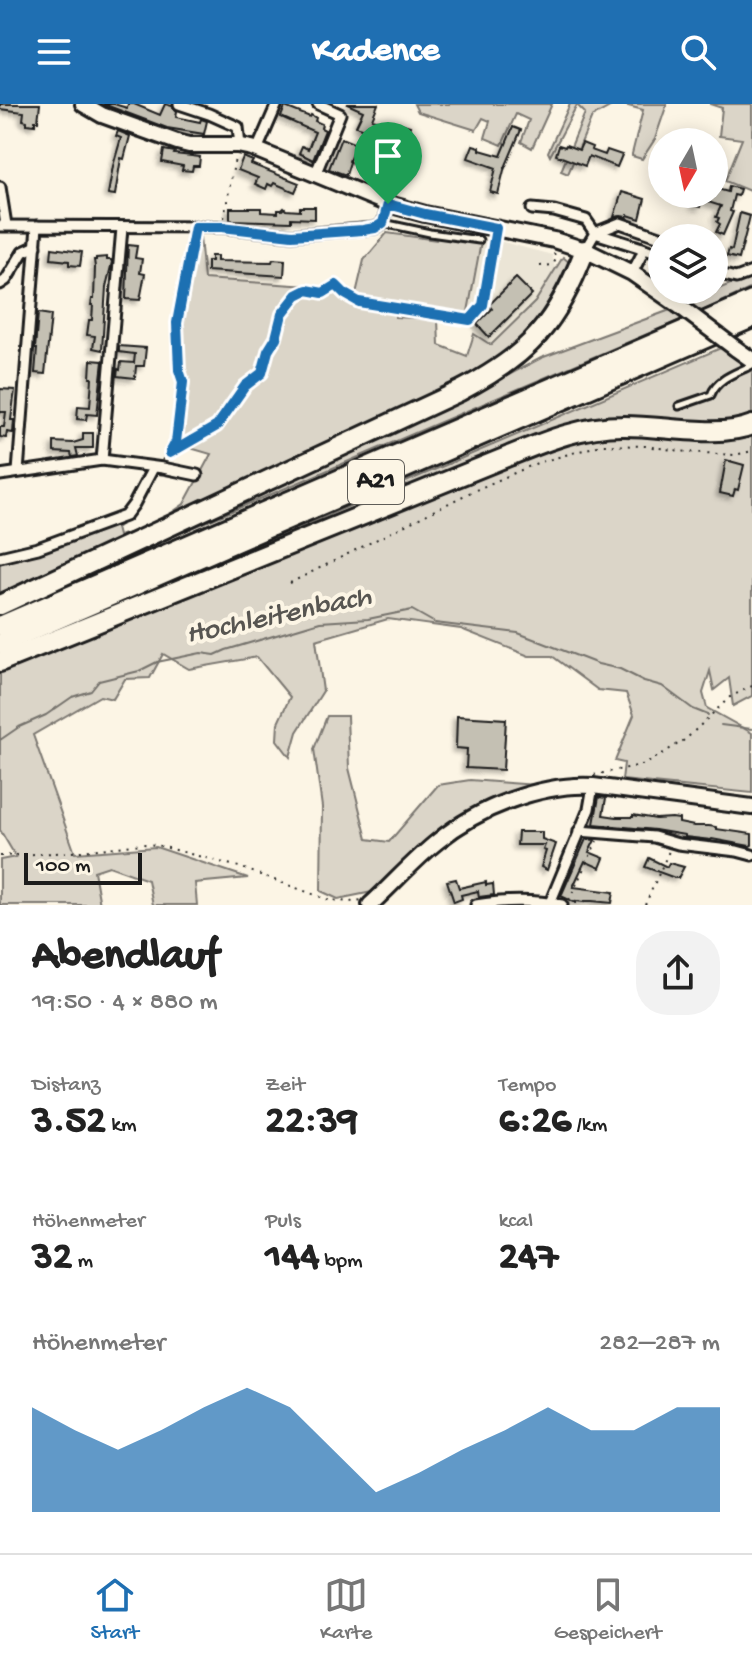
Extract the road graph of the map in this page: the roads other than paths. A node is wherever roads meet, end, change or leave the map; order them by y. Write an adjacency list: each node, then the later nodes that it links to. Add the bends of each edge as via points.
1 (179, 104): 5 (street, via 238,127)
2 (277, 104): 6 (street)
3 (318, 104): 7 (street, via 340,114)
4 (86, 105): 5 (main road, via 177,142)
5 (239, 146): 6 (main road)
6 (257, 150): 7 (main road)
7 (315, 175): 9 (main road)
8 (0, 187): 12 (street)
9 (388, 204): 11 (street); 15 (main road)
10 (532, 209): 16 (street, via 586,220)
11 (383, 223): 14 (street, via 363,230 292,235 222,227); 18 (lane)
12 (3, 226): 13 (street)
13 (37, 226): 14 (street); 19 (street)
14 (122, 228): 33 (street)
15 (496, 228): 21 (main road); 29 (lane, via 483,305)
16 (595, 233): 17 (street, via 620,223); 20 (street); 21 (street)
17 (648, 233)
18 (479, 240)
19 (36, 246): 26 (street, via 23,252); 35 (street)
20 (642, 248): 22 (street); 24 (street)
21 (585, 250): 24 (main road); 39 (highway, via 551,320 525,349 491,374)
22 (648, 250)
23 (752, 272): 25 (street)
24 (632, 273): 30 (main road, bridge)
25 (728, 276)
26 (0, 284)
27 (752, 301): 40 (highway, A21)
28 (752, 318): 41 (highway, A21)
29 (470, 320)
30 (752, 363): 31 (lane, via 723,380 711,395)
31 (679, 406)
32 (752, 425): 42 (highway, via 718,431 621,426 563,436)
33 (102, 460): 34 (street); 35 (street)
34 (153, 468): 37 (street); 38 (street, via 125,516)
35 (18, 472): 36 (street)
36 (0, 475)
37 (197, 475)
38 (0, 557)
39 (0, 605)
40 (0, 626)
41 (0, 644)
42 (0, 662)
43 (593, 786): 44 (main road); 45 (street); 47 (main road, via 536,792 476,815 436,842)
44 (752, 807)
45 (579, 831): 46 (street, via 654,837); 48 (street)
46 (752, 855)
47 (375, 901)
48 (551, 904): 49 (street); 50 (street)
49 (476, 905)
50 (565, 905)

